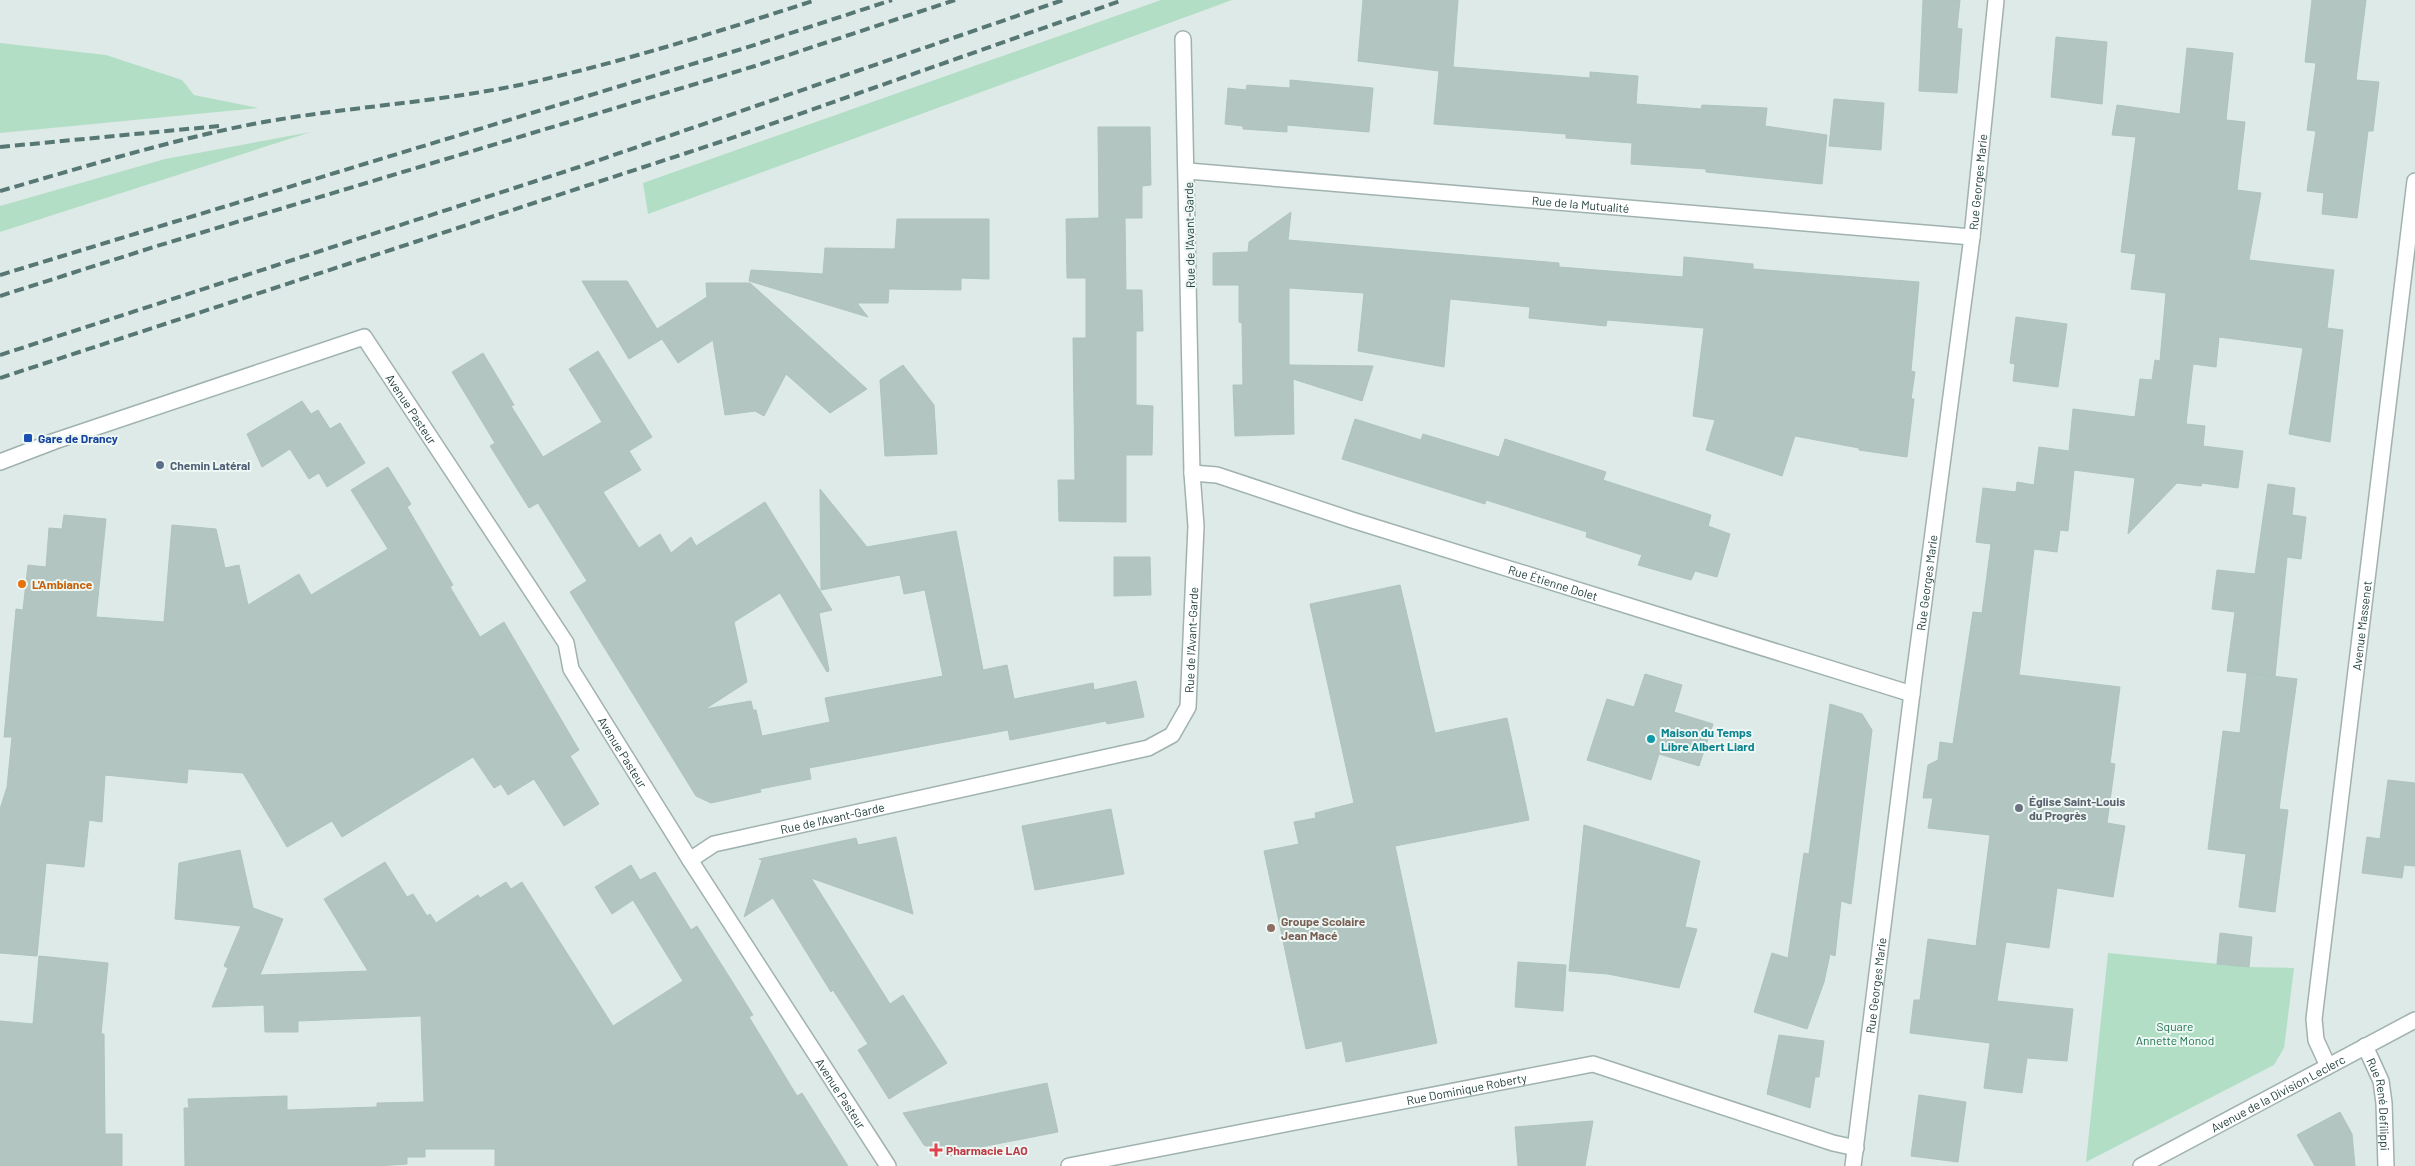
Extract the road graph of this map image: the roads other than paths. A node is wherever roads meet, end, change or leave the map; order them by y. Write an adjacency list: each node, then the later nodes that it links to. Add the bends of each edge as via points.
1 (1996, 0): 5 (street, Rue Georges Marie)
2 (1183, 39): 3 (street, Rue de l'Avant-Garde)
3 (1188, 171): 5 (street, Rue de la Mutualité); 7 (street, Rue de l'Avant-Garde)
4 (2415, 181): 12 (street, Avenue Massenet, via 2314,1019 2316,1040)
5 (1972, 238): 8 (street, Rue Georges Marie)
6 (0, 462): 9 (street, Avenue Pasteur, via 364,337 566,643 571,669)
7 (1192, 473): 8 (street, Rue Étienne Dolet, via 1217,475); 9 (street, Rue de l'Avant-Garde, via 1196,526 1188,707 1172,735 1148,748 714,844)
8 (1912, 694): 13 (street, Rue Georges Marie)
9 (690, 860): 14 (street, Avenue Pasteur)
10 (2415, 1020): 11 (street, Avenue de la Division Leclerc)
11 (2364, 1046): 12 (street, Avenue de la Division Leclerc); 18 (street, Rue René Defilippi, via 2381,1081)
12 (2328, 1066): 17 (street, Avenue de la Division Leclerc)
13 (1856, 1148): 15 (street, Rue Dominique Roberty, via 1593,1064); 16 (street, Rue Georges Marie)
14 (888, 1166)
15 (1069, 1166)
16 (1853, 1166)
17 (2141, 1166)
18 (2386, 1166)

